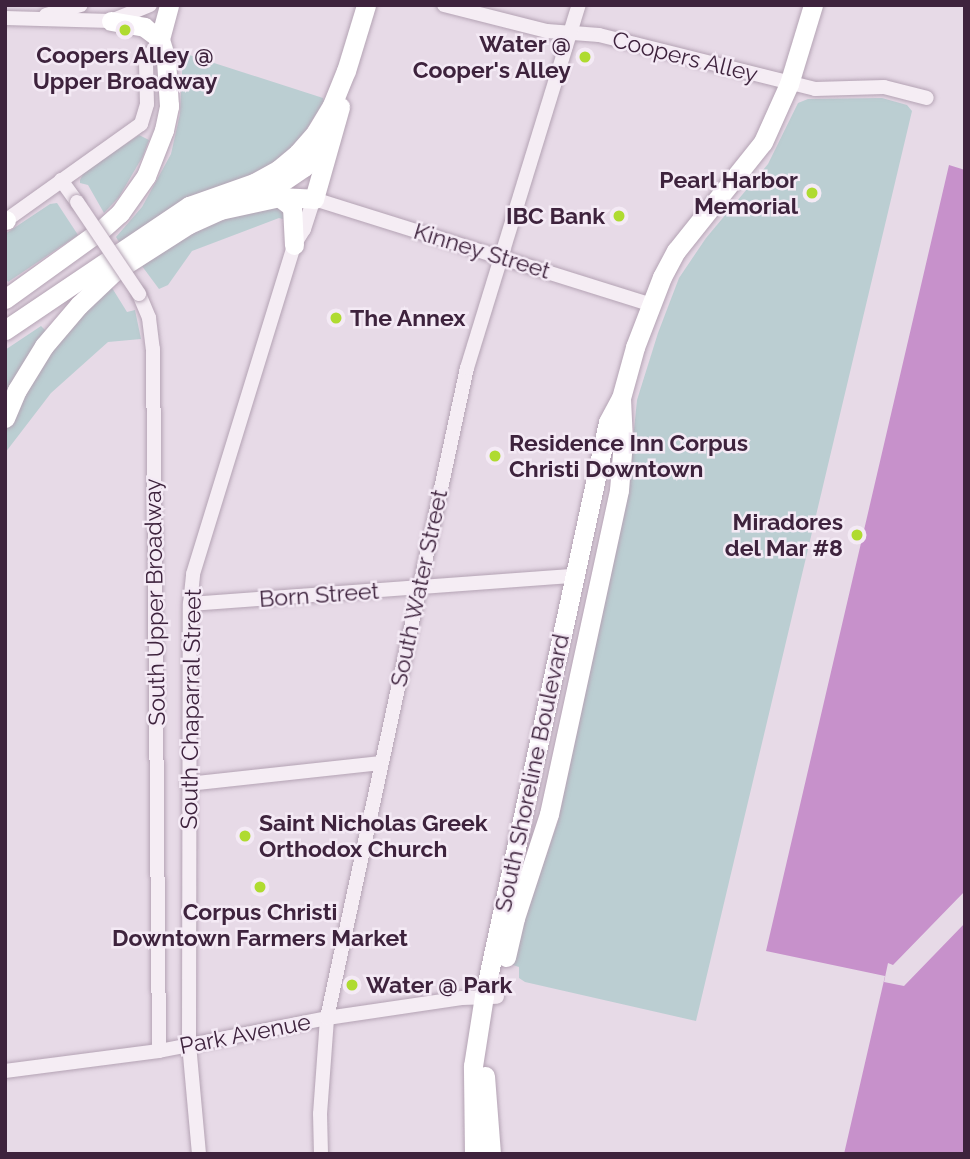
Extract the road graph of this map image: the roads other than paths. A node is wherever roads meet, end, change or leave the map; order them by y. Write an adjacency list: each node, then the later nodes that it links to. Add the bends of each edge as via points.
1 (80, 5): 8 (street)
2 (150, 5): 10 (street)
3 (169, 5): 12 (main road)
4 (366, 5): 13 (main road)
5 (444, 5): 11 (street, Coopers Alley, via 547,32)
6 (579, 5): 11 (street, South Water Street)
7 (813, 5): 14 (main road, South Shoreline Boulevard)
8 (38, 17): 9 (street); 10 (street)
9 (5, 18)
10 (111, 21): 12 (main road, via 144,27)
11 (570, 33): 14 (street, Coopers Alley, via 599,35); 23 (street, South Water Street)
12 (160, 39): 17 (street, via 146,62 147,104 141,124); 25 (main road, via 169,106 146,176 120,213 101,230)
13 (346, 71): 16 (main road); 27 (main road, via 316,132 279,169 189,206)
14 (789, 84): 15 (street, Coopers Alley, via 815,89 884,87); 26 (main road, South Shoreline Boulevard, via 763,142 676,251)
15 (927, 98)
16 (333, 130): 19 (main road); 20 (main road, via 304,167)
17 (61, 180): 21 (street); 39 (street, South Upper Broadway, bridge, via 139,294 149,318)
18 (279, 197): 19 (main road); 20 (main road); 22 (main road, via 292,207)
19 (314, 199): 22 (street, South Chaparral Street); 23 (street, Kinney Street)
20 (256, 200): 24 (main road, via 204,216)
21 (6, 220)
22 (294, 245): 33 (street, South Chaparral Street, via 199,547)
23 (503, 258): 26 (street, Kinney Street); 32 (street, South Water Street, via 467,368)
24 (116, 271): 28 (main road); 30 (main road, via 44,346)
25 (7, 297)
26 (650, 304): 29 (main road, South Shoreline Boulevard)
27 (5, 330)
28 (5, 342)
29 (621, 398): 31 (main road, South Shoreline Boulevard, via 608,422); 36 (main road, South Shoreline Boulevard, via 619,490 549,814)
30 (5, 418)
31 (574, 576): 32 (street, Born Street); 36 (main road, South Shoreline Boulevard)
32 (419, 588): 33 (street, Born Street); 34 (street, South Water Street)
33 (190, 604): 35 (street, South Chaparral Street)
34 (381, 763): 35 (street); 37 (street, South Water Street)
35 (188, 784): 38 (street, South Chaparral Street)
36 (490, 996): 37 (street, Park Avenue); 43 (main road, South Shoreline Boulevard, via 473,1066); 44 (main road, South Shoreline Boulevard, via 485,1069)
37 (327, 1018): 38 (street, Park Avenue); 42 (street, South Water Street)
38 (189, 1045): 39 (street, Park Avenue); 41 (street, South Chaparral Street)
39 (159, 1051): 40 (street, Park Avenue)
40 (5, 1071)
41 (199, 1154)
42 (321, 1154)
43 (474, 1154)
44 (491, 1154)

